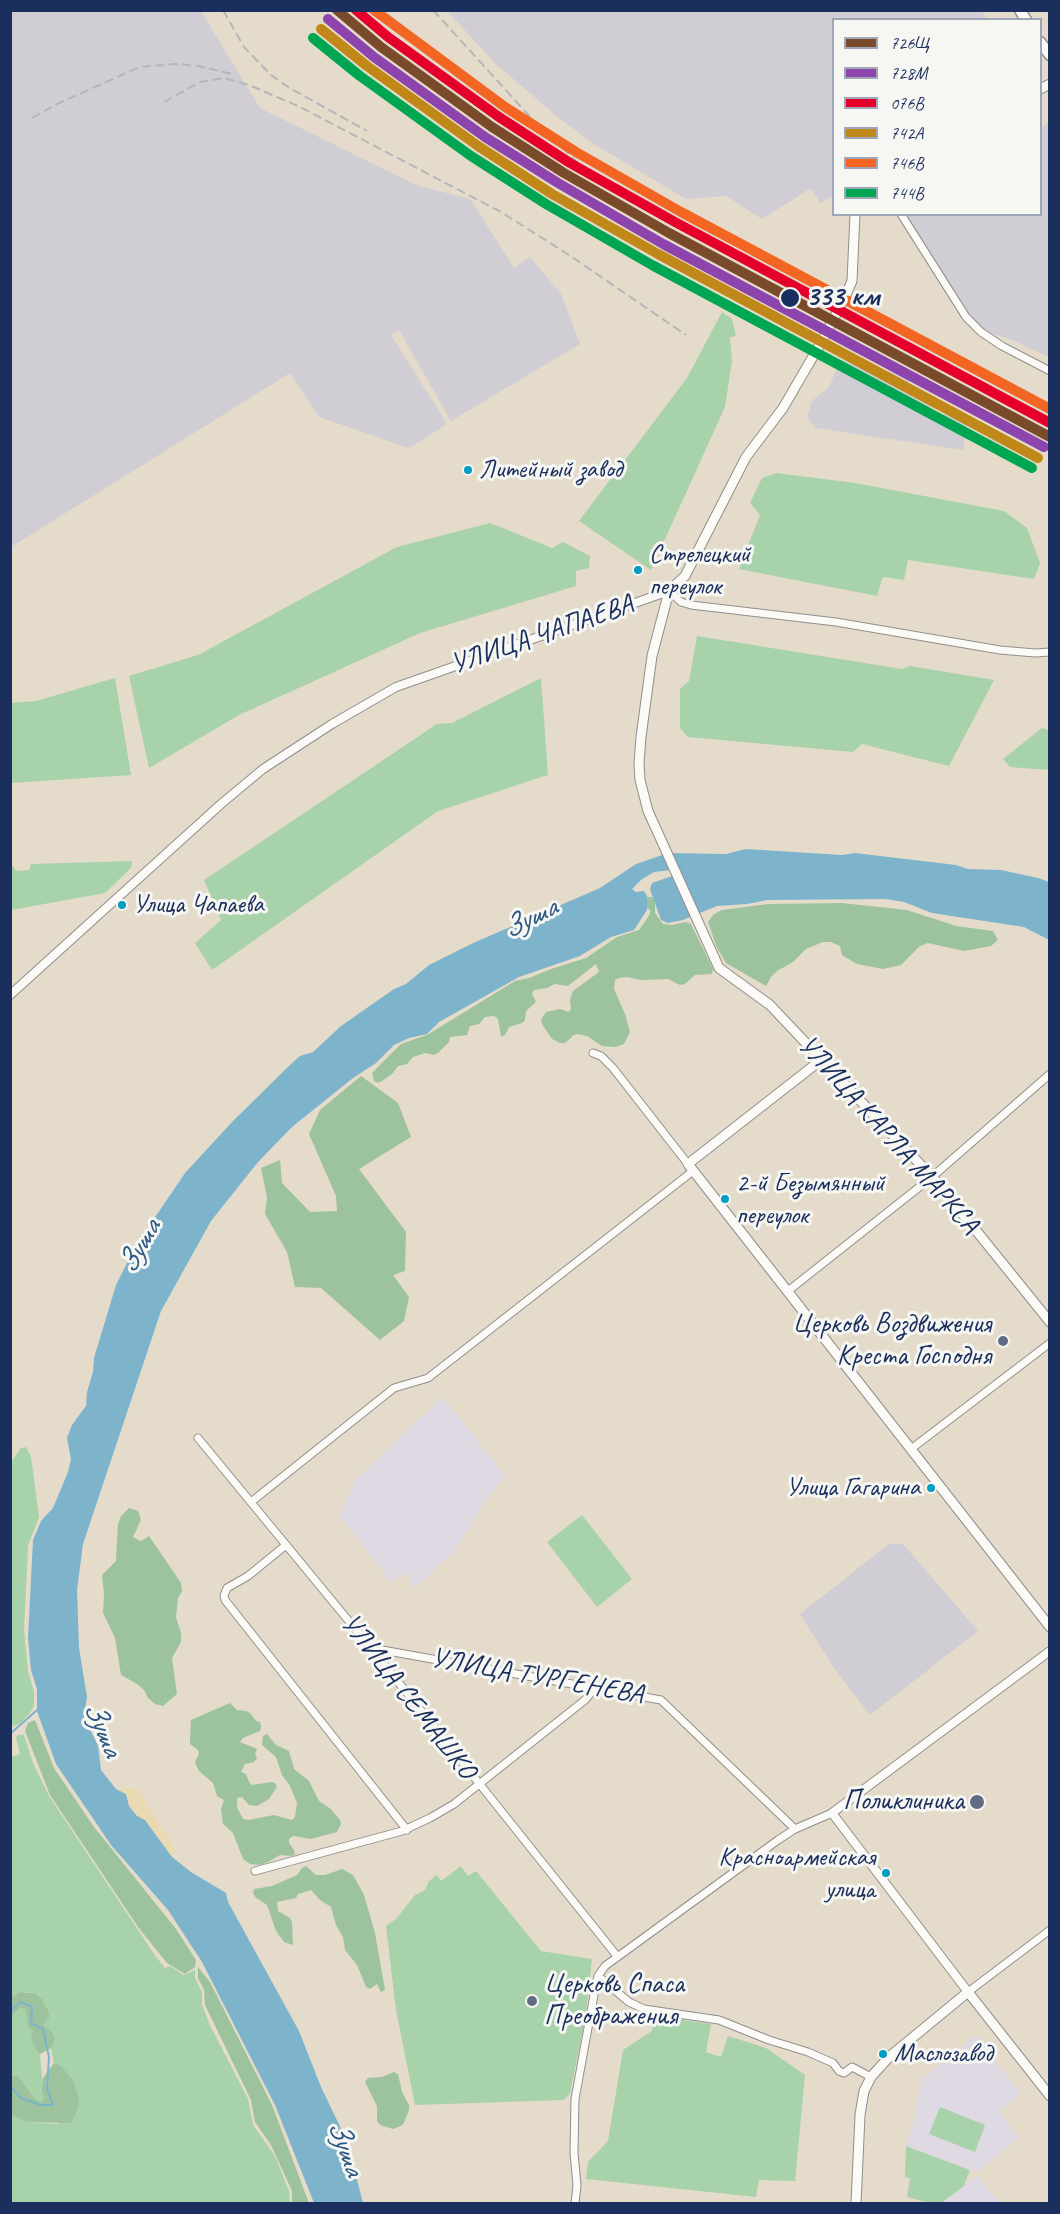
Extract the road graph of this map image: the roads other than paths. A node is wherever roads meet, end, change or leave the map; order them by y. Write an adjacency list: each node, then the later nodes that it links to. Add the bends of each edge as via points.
1 (855, 216): 4 (main road, bridge, via 852,281 845,297 783,408 747,457 685,576)
2 (902, 216): 3 (street, via 966,317 1002,346)
3 (1050, 370)
4 (669, 591): 5 (street, УЛИЦА ЧАПАЕВА, via 691,605 836,622 1000,650); 6 (street, УЛИЦА ЧАПАЕВА, via 396,687 372,700 263,769); 8 (main road, УЛИЦА КАРЛА МАРКСА, via 652,656 639,764 648,811 714,960 725,974 770,1005)
5 (1050, 652)
6 (10, 995)
7 (592, 1053): 10 (street, via 602,1056 613,1068)
8 (821, 1060): 10 (main road); 11 (main road, УЛИЦА КАРЛА МАРКСА)
9 (1050, 1074): 11 (street)
10 (691, 1167): 12 (main road); 17 (street, via 428,1378 394,1388)
11 (932, 1177): 12 (street); 13 (main road, УЛИЦА КАРЛА МАРКСА)
12 (788, 1292): 16 (main road)
13 (1050, 1322)
14 (1050, 1343): 16 (street)
15 (198, 1438): 17 (street, УЛИЦА СЕМАШКО)
16 (911, 1449): 19 (main road)
17 (251, 1502): 18 (street, УЛИЦА СЕМАШКО)
18 (286, 1545): 20 (street, УЛИЦА СЕМАШКО); 26 (street, via 227,1588 225,1600)
19 (1050, 1627)
20 (371, 1648): 22 (street, УЛИЦА ТУРГЕНЕВА); 23 (street, УЛИЦА СЕМАШКО)
21 (1050, 1652): 24 (street)
22 (595, 1688): 23 (street); 25 (street, УЛИЦА ТУРГЕНЕВА, via 661,1700)
23 (478, 1785): 26 (street, via 454,1804); 29 (street, УЛИЦА СЕМАШКО)
24 (832, 1814): 25 (street); 31 (street)
25 (795, 1829): 29 (street)
26 (407, 1830): 27 (street)
27 (255, 1871)
28 (1050, 1930): 31 (street)
29 (617, 1956): 30 (street)
30 (598, 1976): 32 (street, via 628,2002 644,2009 719,2020 833,2062 844,2073 852,2067); 34 (street, via 575,2099)
31 (968, 1992): 32 (main road, via 889,2056); 33 (main road)
32 (871, 2077): 35 (main road, via 860,2115)
33 (1048, 2091)
34 (575, 2204)
35 (856, 2204)

